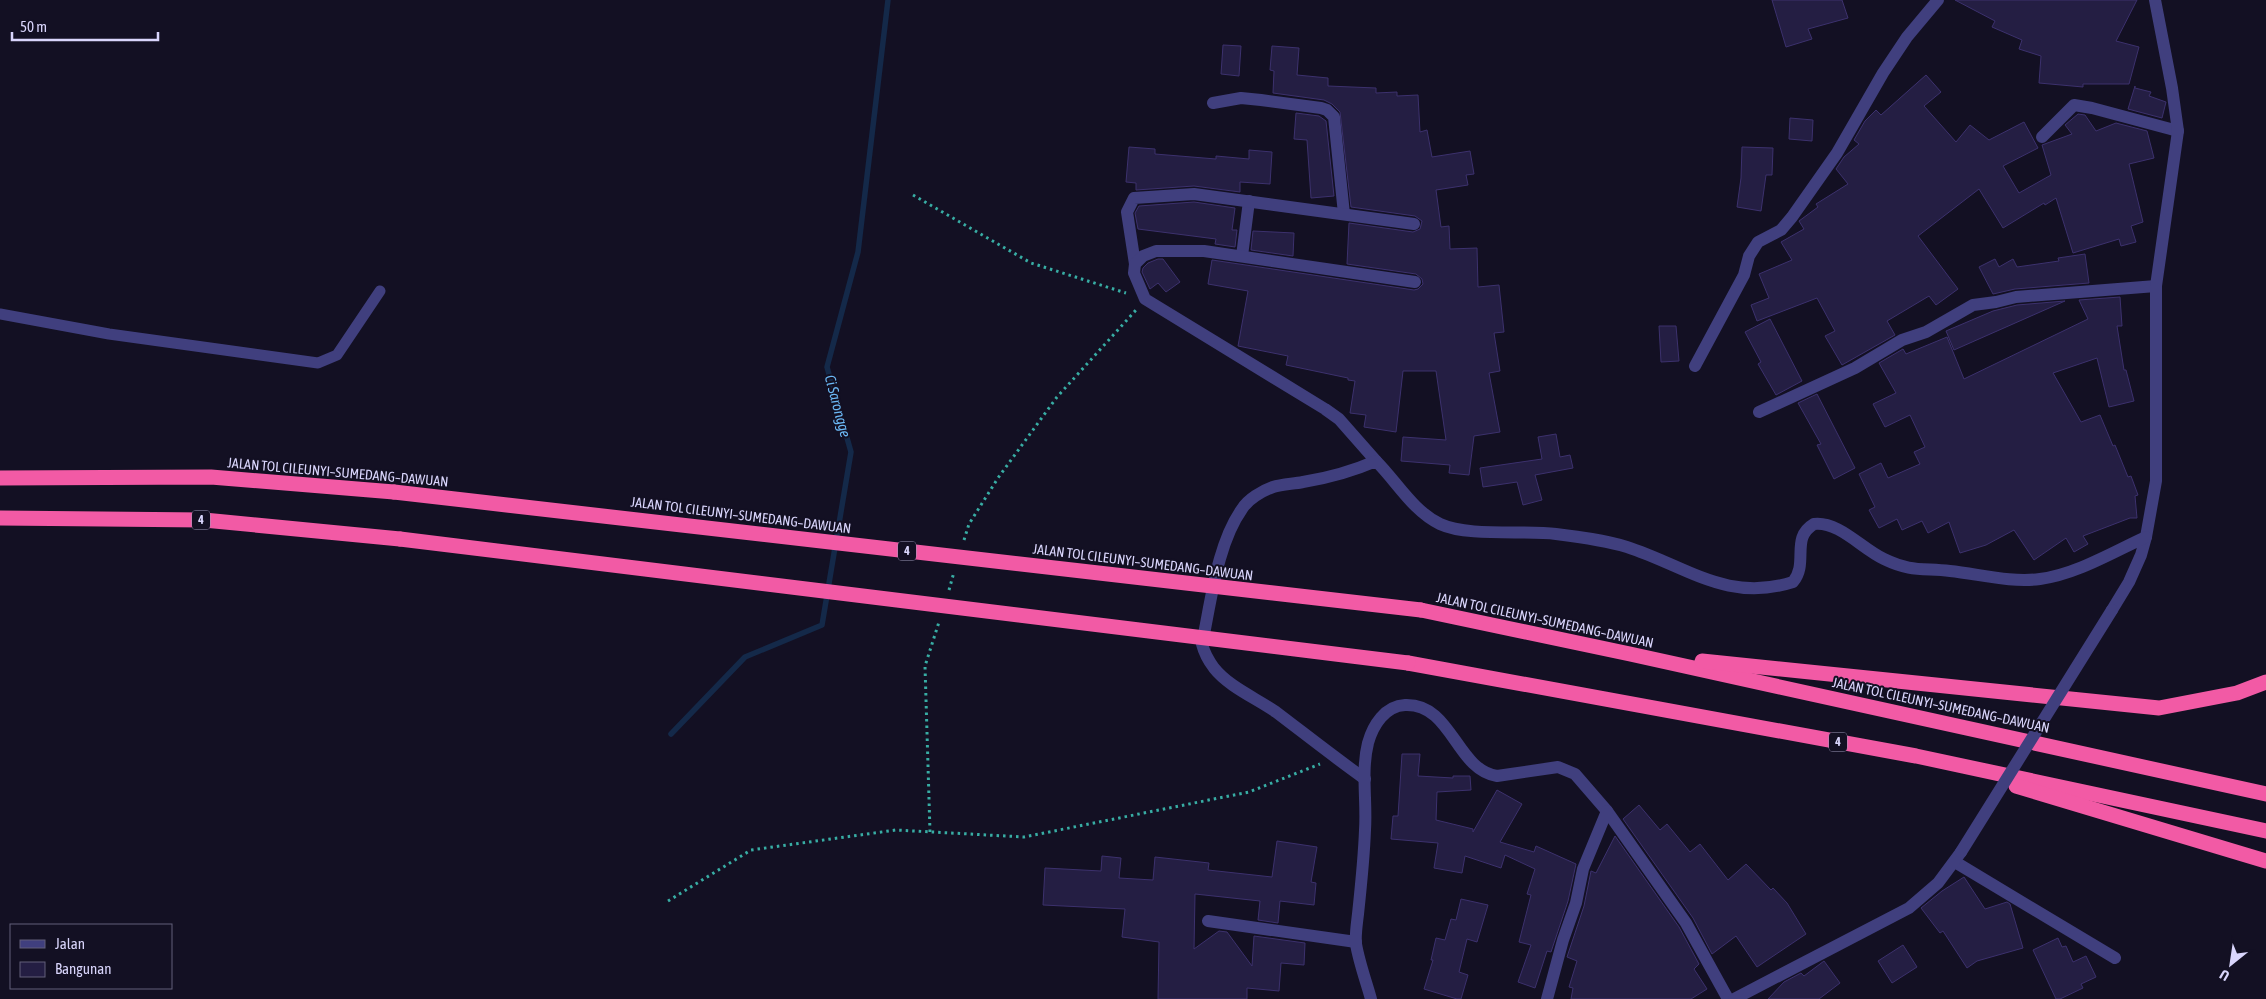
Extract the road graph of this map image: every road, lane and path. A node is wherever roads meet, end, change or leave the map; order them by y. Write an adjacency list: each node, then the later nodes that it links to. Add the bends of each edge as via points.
1 (1938, 0): 17 (street, via 1902,44 1837,154 1792,217 1781,230 1758,242)
2 (2155, 0): 4 (street)
3 (1213, 103): 8 (street, via 1250,99 1321,108 1331,113)
4 (2178, 131): 5 (street, via 2074,105); 13 (street)
5 (2042, 137)
6 (913, 195): 15 (path, via 1031,263)
7 (1248, 201): 8 (street); 10 (street); 11 (street, via 1194,194 1134,198 1127,212)
8 (1344, 214): 9 (street)
9 (1414, 224)
10 (1242, 256): 11 (street, via 1204,251 1156,252 1143,256); 12 (street)
11 (1135, 264): 15 (street, via 1134,273)
12 (1415, 282)
13 (2156, 286): 18 (street, via 2016,297 1973,305 1926,332 1902,340 1855,368); 22 (street, via 2156,481)
14 (380, 291): 16 (lane, via 337,355 318,363 109,334)
15 (1145, 299): 19 (street, via 1325,409 1339,419)
16 (0, 314)
17 (1695, 366)
18 (1759, 412)
19 (1376, 461): 22 (street, via 1421,512 1450,528 1544,533 1599,540 1626,547 1719,584 1750,590 1792,582 1800,567 1801,537 1814,524 1829,526 1884,559 1914,570 2016,578 2040,579 2074,569); 26 (street, via 1358,469 1274,487 1242,507 1223,550 1202,644 1214,668 1224,678 1276,712)
20 (0, 478): 23 (highway, JALAN TOL CILEUNYI–SUMEDANG–DAWUAN / 4, bridge, via 211,477 394,492 1421,610)
21 (0, 518): 25 (highway, 4, bridge, via 204,520 400,539 1408,663)
22 (2146, 538): 31 (street, bridge, via 2129,582)
23 (1630, 654): 24 (highway, via 2159,708 2238,693); 28 (highway, JALAN TOL CILEUNYI–SUMEDANG–DAWUAN / 4)
24 (2266, 682)
25 (1916, 756): 30 (highway, 4); 32 (highway)
26 (1334, 758): 27 (street); 33 (path, via 1249,792 1024,837 896,830 751,850)
27 (1364, 779): 29 (street, via 1368,744 1374,728 1384,713 1406,705 1432,713 1480,771 1497,776 1558,767 1575,774); 35 (street, via 1365,829)
28 (2266, 794)
29 (1607, 811): 38 (street, via 1584,868); 39 (street, via 1686,923)
30 (2266, 831)
31 (1958, 857): 36 (street); 40 (street, via 1938,883 1909,908)
32 (2266, 861)
33 (668, 901)
34 (1208, 921): 35 (street)
35 (1356, 942): 37 (street)
36 (2115, 958)
37 (1371, 999)
38 (1547, 999)
39 (1728, 999)
40 (1734, 999)

